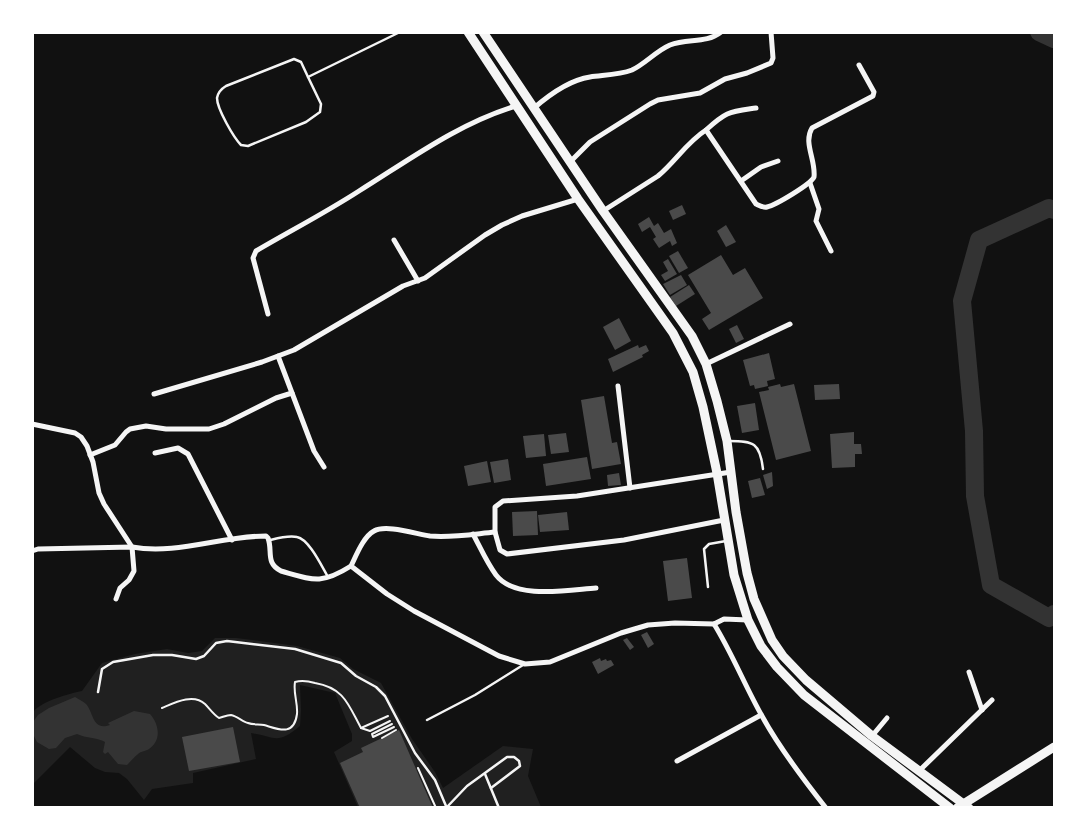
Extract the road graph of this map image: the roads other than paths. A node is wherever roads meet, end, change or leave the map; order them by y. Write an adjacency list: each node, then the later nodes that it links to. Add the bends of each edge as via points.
1 (400, 32): 7 (lane)
2 (468, 32): 8 (highway)
3 (483, 32): 10 (highway)
4 (722, 32): 10 (street, via 701,41 670,45 632,70 574,83 546,97)
5 (771, 32): 13 (street, via 771,63 725,79 700,93 658,100 590,142)
6 (859, 65): 15 (street, via 874,92 873,96 808,133 815,172)
7 (308, 77): 7 (lane, via 301,62 294,59 220,91 218,102 238,143 248,146 318,115 322,106)
8 (516, 106): 16 (highway); 21 (street, via 472,122 256,251 253,258)
9 (756, 108): 11 (street, via 731,111)
10 (534, 109): 13 (highway)
11 (706, 130): 14 (street); 17 (street, via 688,144 666,170)
12 (778, 161): 14 (street, via 761,166)
13 (570, 162): 17 (highway)
14 (741, 181): 15 (street, via 756,204 764,207)
15 (810, 183): 19 (street, via 819,209 816,221)
16 (578, 199): 20 (street, via 522,216 485,234); 35 (highway, via 673,333 693,372)
17 (603, 211): 24 (highway, via 692,336)
18 (394, 240): 20 (street)
19 (831, 251)
20 (418, 281): 23 (street, via 403,286 317,338)
21 (268, 314)
22 (790, 324): 24 (street)
23 (278, 356): 26 (street); 27 (street)
24 (706, 364): 29 (highway)
25 (618, 386): 36 (street)
26 (292, 393): 31 (street, via 209,429 146,426 130,429 114,445); 32 (street, via 314,451)
27 (154, 394)
28 (32, 424): 31 (street, via 78,435)
29 (727, 441): 33 (lane, via 754,444); 34 (highway)
30 (156, 452): 40 (street, via 178,448 188,454)
31 (90, 455): 43 (street, via 99,494)
32 (324, 467)
33 (763, 469)
34 (731, 472): 35 (street); 60 (highway, via 754,599 772,640 806,680)
35 (717, 473): 36 (street); 37 (highway)
36 (630, 488): 38 (street, via 577,496 503,501 495,507)
37 (724, 520): 38 (street, via 624,540 507,554 500,550); 42 (highway)
38 (495, 532): 39 (street)
39 (473, 534): 45 (street, via 439,536 376,529 368,535); 47 (street, via 495,575 512,588 551,591)
40 (232, 540): 41 (street, via 265,536); 43 (street, via 167,548)
41 (269, 540): 46 (lane, via 300,537 311,548); 46 (street, via 270,562 275,568 320,580)
42 (728, 540): 48 (lane, via 709,544 704,549); 50 (highway, via 734,575)
43 (132, 547): 44 (street); 49 (street, via 134,571 130,580 120,588)
44 (32, 551)
45 (351, 566): 46 (street); 52 (street, via 414,611 499,656)
46 (328, 578)
47 (596, 588)
48 (708, 588)
49 (116, 599)
50 (748, 620): 51 (street, via 724,619); 70 (highway, via 761,646 804,695)
51 (715, 623): 52 (street, via 648,625 550,662); 57 (street)
52 (525, 664): 59 (lane, via 476,695)
53 (969, 672): 56 (street)
54 (98, 692): 67 (lane, via 102,669 113,662 172,655 196,659 204,656 216,643 236,642 295,649 341,663 381,691 415,753 435,780)
55 (992, 700): 56 (street)
56 (982, 710): 63 (street)
57 (761, 714): 62 (street); 69 (street, via 802,778)
58 (887, 718): 60 (street)
59 (427, 720)
60 (872, 736): 63 (highway)
61 (1054, 746): 66 (highway)
62 (677, 761)
63 (918, 772): 66 (highway)
64 (485, 774): 65 (lane); 65 (lane, via 507,757 519,761 520,766); 67 (lane, via 467,786)
65 (491, 788): 68 (lane)
66 (963, 806)
67 (447, 807)
68 (499, 808)
69 (826, 808)
70 (950, 808)

